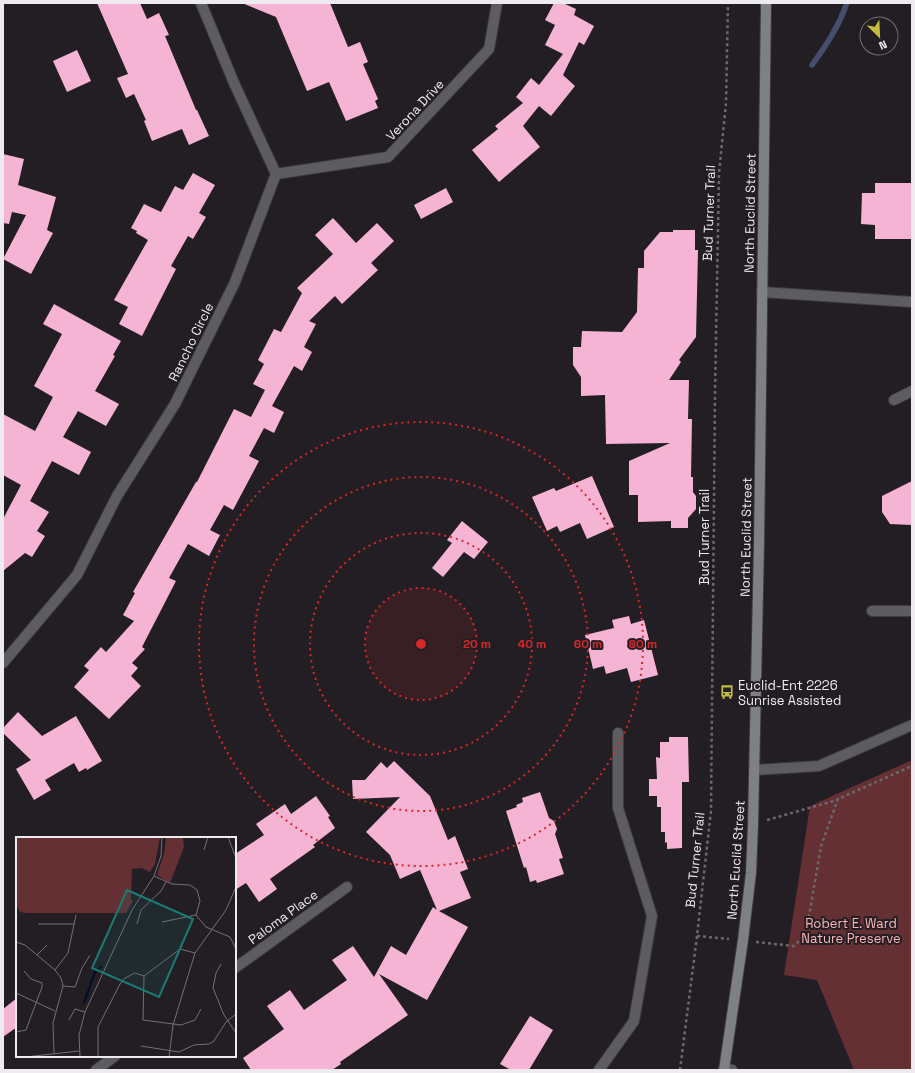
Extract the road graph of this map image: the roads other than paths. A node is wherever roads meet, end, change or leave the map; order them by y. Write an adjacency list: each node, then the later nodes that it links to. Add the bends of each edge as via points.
1 (202, 3): 4 (street, via 234,83)
2 (498, 3): 4 (street, Verona Drive, via 489,49 388,157)
3 (766, 3): 5 (main road, North Euclid Street)
4 (276, 174): 11 (street, Rancho Circle, via 235,282 175,404 117,496 77,575)
5 (762, 292): 6 (street); 14 (main road, North Euclid Street)
6 (912, 302)
7 (912, 391): 8 (street)
8 (894, 400)
9 (872, 611): 10 (street)
10 (912, 611)
11 (3, 663)
12 (912, 725): 14 (street, via 819,766)
13 (618, 733): 19 (street, via 618,808 652,916 634,1021)
14 (755, 770): 20 (main road, North Euclid Street, via 751,873)
15 (347, 887): 16 (street, Paloma Place)
16 (236, 967)
17 (114, 1057): 18 (street)
18 (96, 1070)
19 (599, 1070)
20 (726, 1070)

